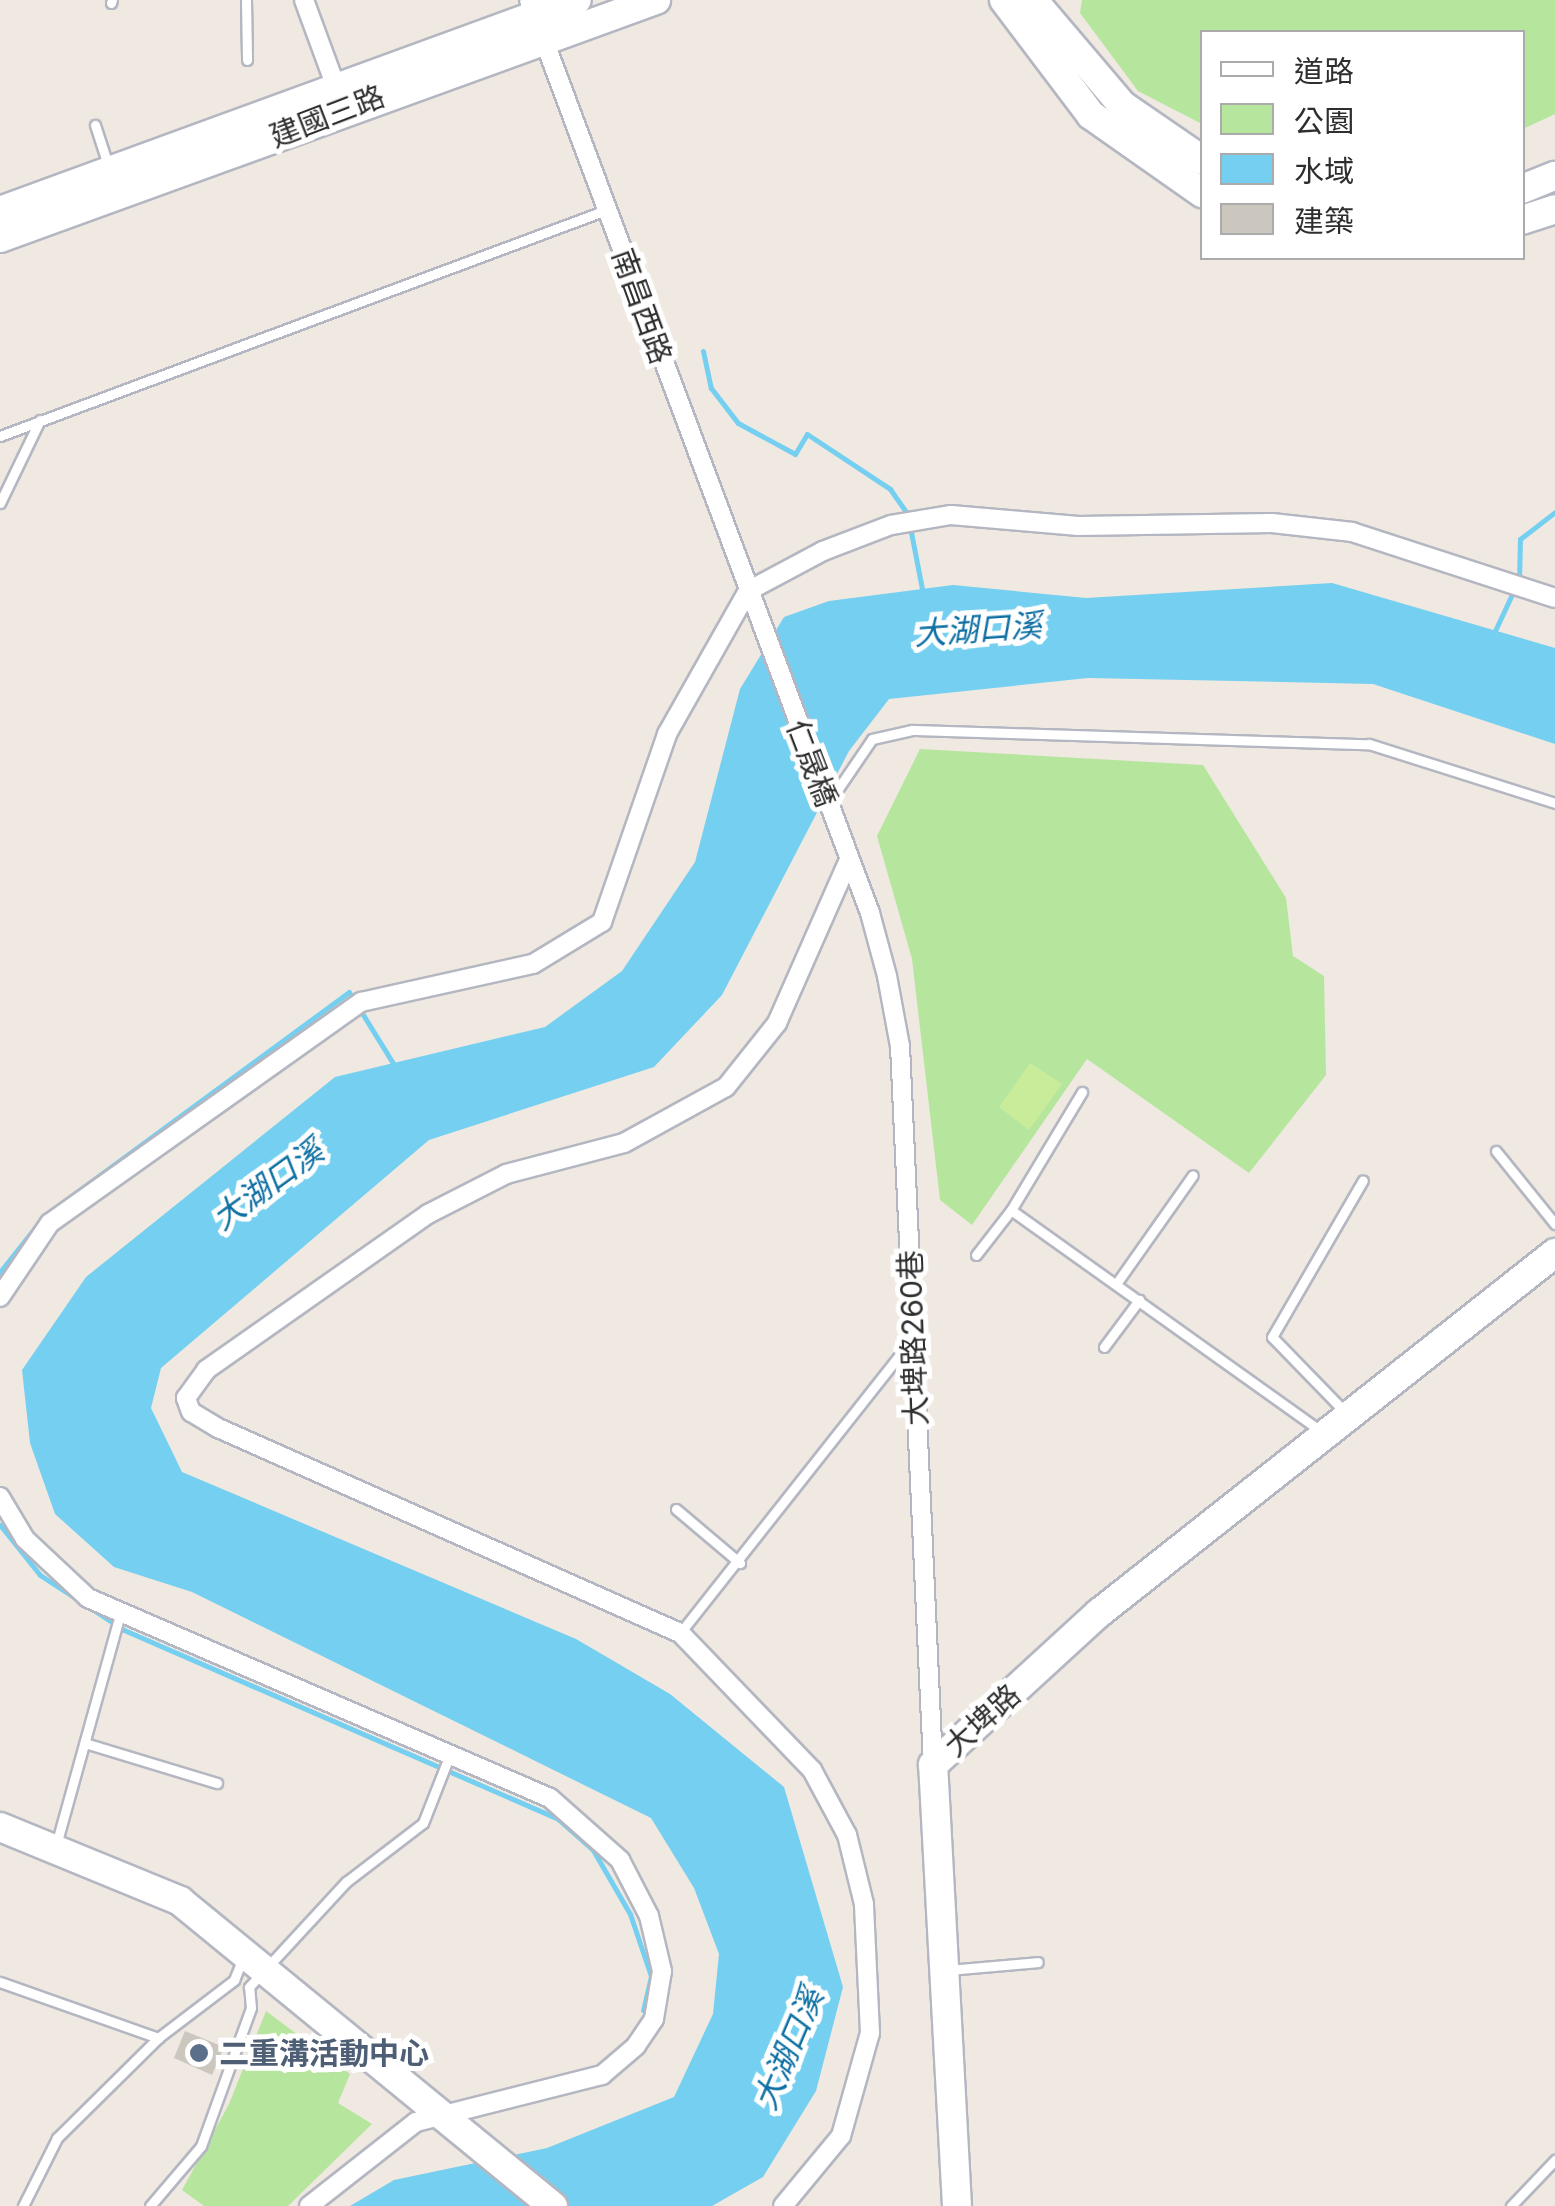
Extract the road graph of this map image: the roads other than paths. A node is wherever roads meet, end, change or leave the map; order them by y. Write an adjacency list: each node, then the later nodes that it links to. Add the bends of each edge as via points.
1 (246, 0): 7 (lane)
2 (304, 0): 8 (street)
3 (577, 0): 6 (street, 建國三路)
4 (656, 0): 6 (street, 建國三路)
5 (1010, 3): 10 (street, via 1122,105); 14 (street, via 1091,115)
6 (535, 17): 8 (street, 建國三路); 16 (street, 南昌西路)
7 (247, 60)
8 (340, 98): 11 (street, 建國三路); 19 (street, 建國三路)
9 (95, 124): 11 (lane)
10 (1200, 159)
11 (110, 170): 17 (street, 建國三路)
12 (1555, 176): 13 (street)
13 (1525, 188)
14 (1200, 191)
15 (1555, 209): 18 (street)
16 (606, 210): 20 (lane); 23 (street, 南昌西路)
17 (0, 211)
18 (1525, 219)
19 (0, 238)
20 (40, 420): 21 (lane); 22 (lane)
21 (0, 436)
22 (0, 503)
23 (748, 591): 24 (street, via 891,525 951,516 1352,532); 25 (street, 南昌西路); 39 (street, via 667,734 602,922 533,964 361,1002 50,1223)
24 (1555, 598)
25 (755, 612): 27 (street, 仁晟橋)
26 (1555, 803): 27 (lane, via 1369,744 912,730 872,739)
27 (827, 804): 28 (street, 仁晟橋)
28 (849, 860): 29 (street, 仁晟橋); 49 (street, via 776,1023 726,1088 624,1142 506,1174 428,1214 206,1370 186,1398 191,1412 218,1428)
29 (870, 913): 41 (street, 大埤路260巷, via 900,1046)
30 (1082, 1092): 34 (lane)
31 (1496, 1151): 35 (lane)
32 (1193, 1176): 38 (lane)
33 (1363, 1180): 43 (lane, via 1272,1337)
34 (1011, 1210): 37 (lane); 38 (lane)
35 (1555, 1224)
36 (1555, 1254): 43 (street, 大埤路)
37 (976, 1255)
38 (1116, 1284): 40 (lane)
39 (0, 1297)
40 (1139, 1300): 42 (lane); 44 (lane)
41 (914, 1337): 47 (lane); 52 (street, 大埤路260巷)
42 (1104, 1348)
43 (1351, 1418): 44 (street, 大埤路)
44 (1328, 1437): 52 (street, 大埤路, via 1099,1614)
45 (0, 1497): 48 (street, via 61,1579)
46 (676, 1509): 47 (lane)
47 (740, 1563): 49 (lane)
48 (120, 1614): 50 (lane); 51 (street)
49 (680, 1633): 68 (street, via 812,1770 847,1834 864,1904 870,2034 854,2096 841,2136)
50 (85, 1743): 53 (lane); 55 (lane)
51 (450, 1754): 57 (lane, via 424,1823 346,1882); 62 (street, via 550,1798 620,1860 650,1916 662,1971 654,2019 602,2075)
52 (933, 1765): 58 (street, 大埤路)
53 (217, 1783)
54 (0, 1828): 55 (street)
55 (56, 1848): 57 (street, via 180,1901)
56 (1038, 1962): 58 (lane)
57 (253, 1970): 59 (lane); 59 (lane); 62 (street); 65 (lane, via 251,2008 201,2146)
58 (944, 1970): 69 (street, 大埤路)
59 (234, 1980): 61 (lane)
60 (0, 1982): 61 (lane)
61 (158, 2038): 64 (lane, via 57,2138)
62 (452, 2124): 66 (street, via 416,2122); 67 (street)
63 (1555, 2160): 70 (lane)
64 (23, 2206)
65 (150, 2206)
66 (309, 2206)
67 (554, 2206)
68 (782, 2206)
69 (957, 2206)
70 (1511, 2206)

